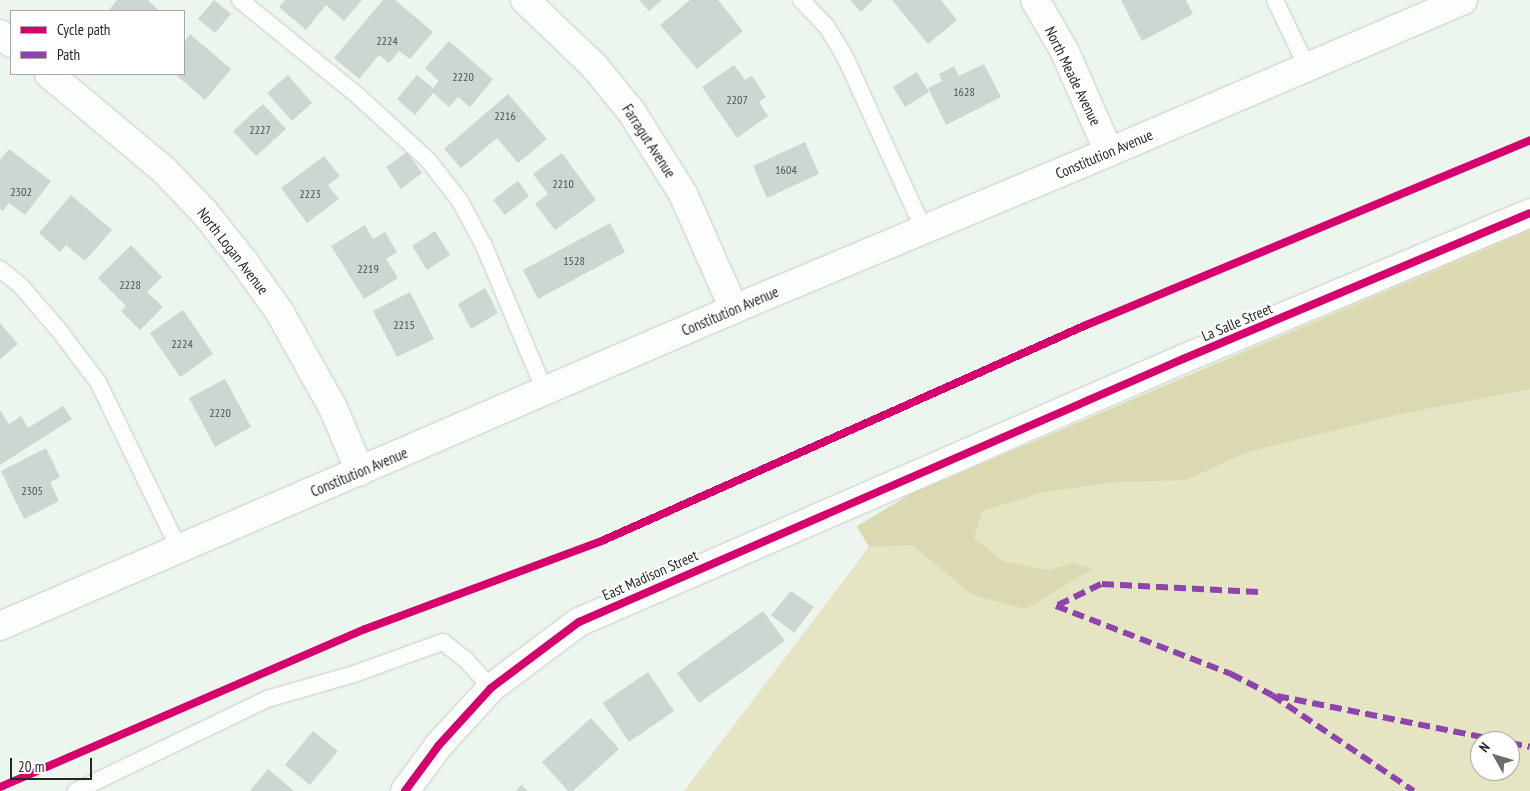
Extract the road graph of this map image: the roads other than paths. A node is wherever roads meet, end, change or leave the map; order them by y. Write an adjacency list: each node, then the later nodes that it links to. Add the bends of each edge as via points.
1 (240, 0): 16 (lane, via 358,96 428,160 460,201 484,246)
2 (525, 0): 15 (street, Farragut Avenue, via 594,66 631,111 683,194)
3 (802, 0): 13 (lane, via 827,27 846,59)
4 (1035, 0): 11 (street, North Meade Avenue, via 1064,50)
5 (1275, 0): 9 (lane)
6 (1463, 0): 9 (street, Constitution Avenue)
7 (0, 34): 8 (street)
8 (10, 42)
9 (1307, 67): 11 (street, Constitution Avenue)
10 (50, 75): 18 (street, North Logan Avenue, via 165,171 205,213 244,262 279,312 319,384)
11 (1110, 152): 13 (street, Constitution Avenue)
12 (1530, 213): 17 (street, La Salle Street)
13 (924, 230): 15 (street, Constitution Avenue)
14 (0, 269): 19 (lane, via 20,285 98,382)
15 (734, 308): 16 (street, Constitution Avenue)
16 (545, 391): 18 (street, Constitution Avenue)
17 (956, 458): 21 (street, East Madison Street, via 580,622)
18 (360, 471): 19 (street, Constitution Avenue)
19 (179, 549): 20 (street, Constitution Avenue)
20 (0, 626)
21 (490, 688): 22 (lane, via 466,660 443,642 354,674 267,698); 23 (street, East Madison Street, via 439,745)
22 (76, 791)
23 (405, 791)

